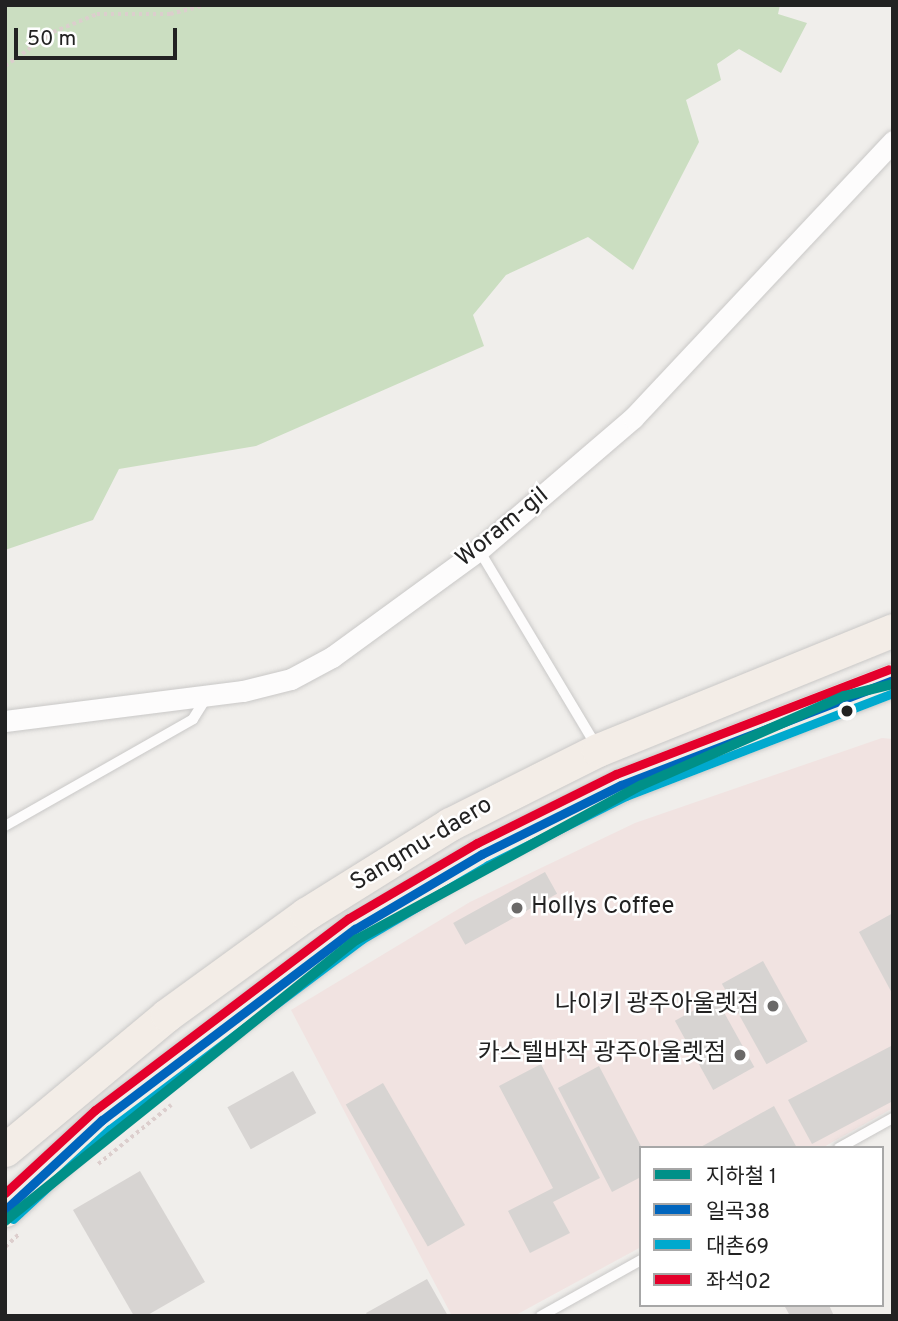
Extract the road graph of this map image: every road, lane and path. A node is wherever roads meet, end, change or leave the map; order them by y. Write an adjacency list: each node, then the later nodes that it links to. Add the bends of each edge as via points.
1 (206, 5): 2 (path, via 170,14 97,14 53,32)
2 (5, 66)
3 (893, 141): 4 (street, Woram-gil, via 684,368)
4 (479, 550): 7 (street, Woram-gil, via 303,674); 9 (lane)
5 (893, 630): 9 (main road, Sangmu-daero)
6 (893, 680): 16 (main road, Sangmu-daero, via 621,785 482,853 378,915 226,1021 102,1120)
7 (208, 695): 8 (street, Woram-gil); 10 (lane, via 193,719)
8 (5, 721)
9 (598, 750): 14 (main road, Sangmu-daero, via 450,824 306,914 167,1015)
10 (5, 826)
11 (178, 1099): 15 (path)
12 (893, 1118): 13 (lane)
13 (843, 1146)
14 (5, 1150)
15 (93, 1168)
16 (15, 1219): 17 (path)
17 (5, 1247)
18 (639, 1261): 19 (lane)
19 (541, 1316)

